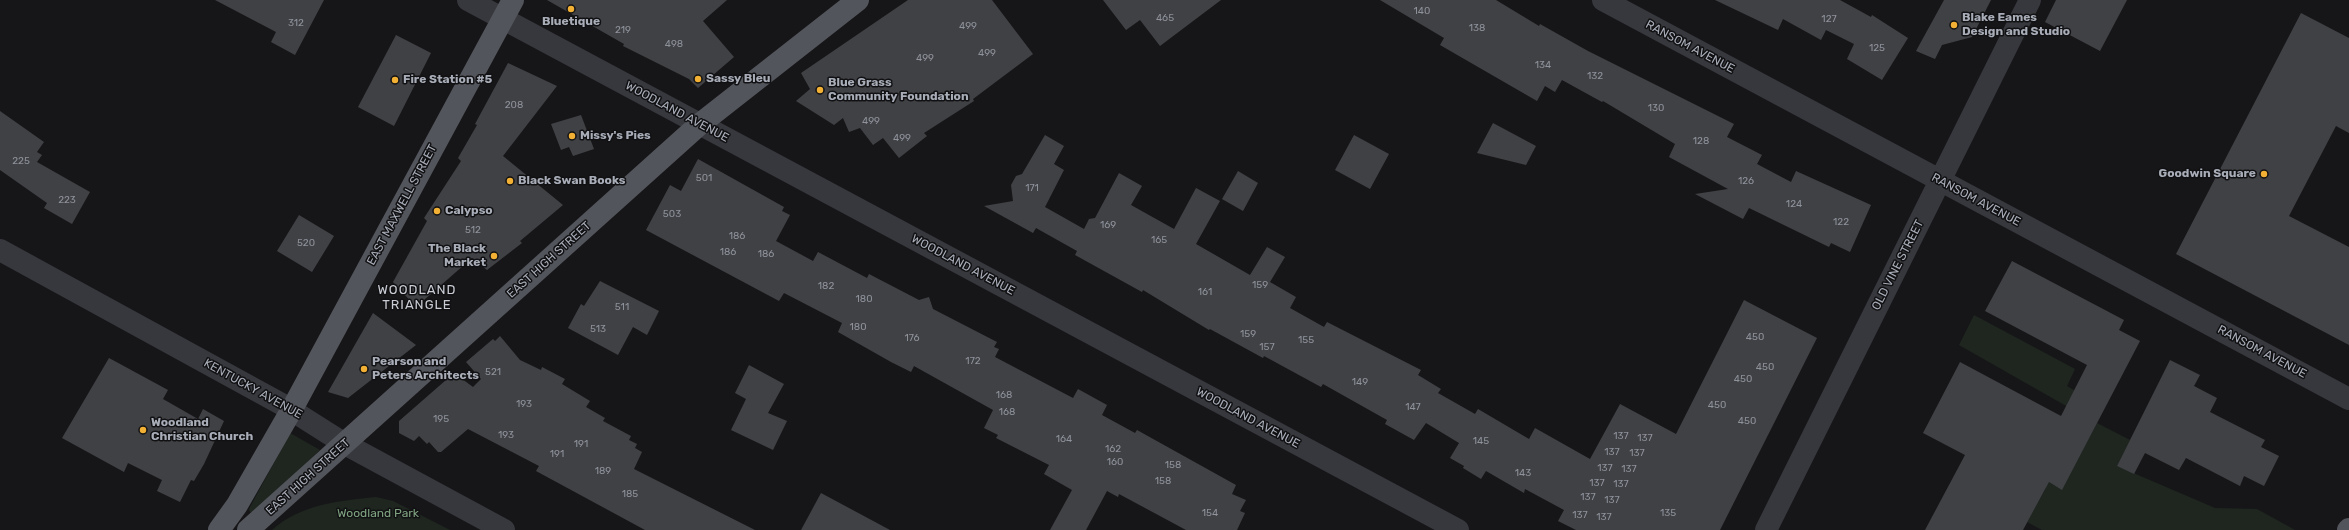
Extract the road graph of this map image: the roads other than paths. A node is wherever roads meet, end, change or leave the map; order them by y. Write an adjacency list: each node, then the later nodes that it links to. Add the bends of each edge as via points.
1 (468, 0): 5 (street, WOODLAND AVENUE)
2 (858, 0): 6 (main road, EAST HIGH STREET)
3 (1603, 0): 7 (street, RANSOM AVENUE)
4 (2030, 0): 7 (street, OLD VINE STREET)
5 (508, 9): 6 (street, WOODLAND AVENUE); 10 (main road, EAST MAXWELL STREET)
6 (700, 124): 11 (main road, EAST HIGH STREET, via 373,416); 15 (street, WOODLAND AVENUE)
7 (1941, 181): 9 (street, RANSOM AVENUE); 16 (street, OLD VINE STREET)
8 (0, 250): 10 (street, KENTUCKY AVENUE)
9 (2349, 399)
10 (292, 409): 11 (street, KENTUCKY AVENUE); 12 (main road, via 237,505)
11 (346, 444): 13 (main road, EAST HIGH STREET); 14 (street, KENTUCKY AVENUE)
12 (219, 530)
13 (248, 530)
14 (504, 530)
15 (1458, 530)
16 (1766, 530)

